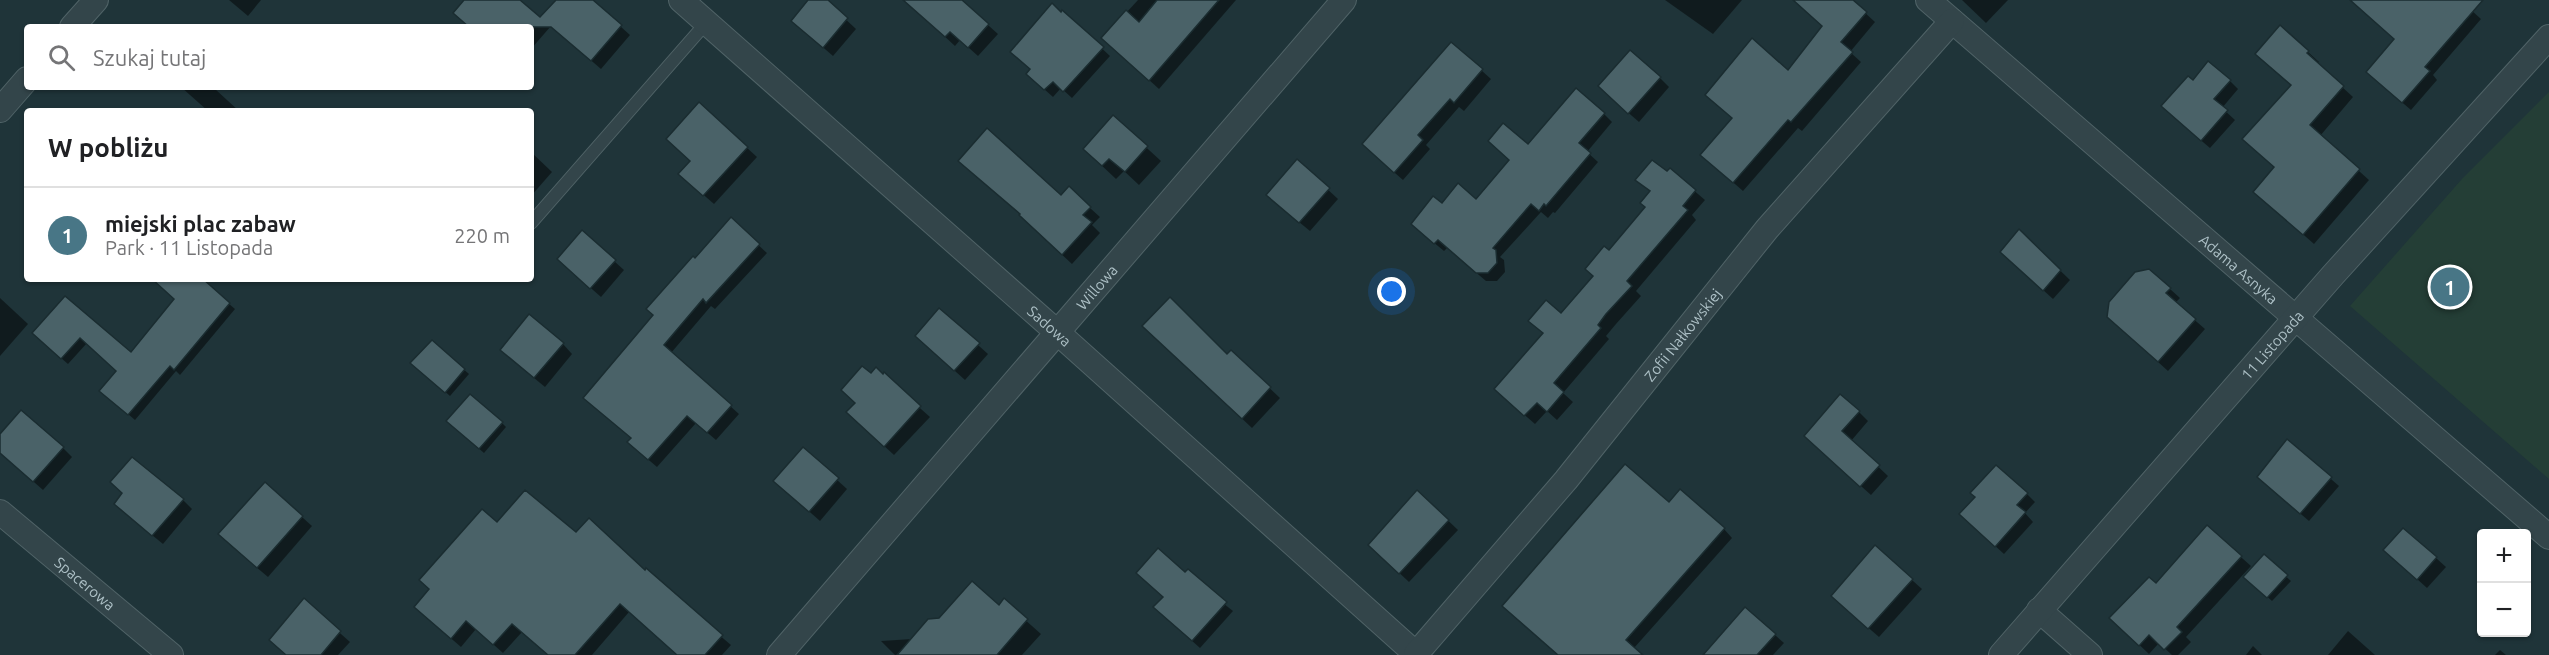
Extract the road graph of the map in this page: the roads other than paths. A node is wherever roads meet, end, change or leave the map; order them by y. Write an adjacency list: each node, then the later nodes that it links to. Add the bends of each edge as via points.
1 (96, 0): 7 (street)
2 (681, 0): 6 (street, Sadowa)
3 (1344, 0): 13 (street, Willowa)
4 (1928, 0): 5 (street, Adama Asnyka)
5 (1952, 21): 12 (street, Adama Asnyka); 18 (street, Zofii Nałkowskiej, via 1767,229 1566,480)
6 (706, 22): 11 (lane); 13 (street, Sadowa)
7 (75, 24)
8 (2549, 37): 12 (street, 11 Listopada)
9 (24, 82): 10 (street)
10 (0, 110)
11 (534, 220)
12 (2295, 317): 15 (street, Adama Asnyka); 16 (street, 11 Listopada)
13 (1058, 333): 17 (street, Willowa); 18 (street, Sadowa)
14 (0, 512): 19 (street, Spacerowa)
15 (2549, 537)
16 (2039, 610): 20 (street, 11 Listopada); 21 (street)
17 (784, 653)
18 (1417, 654)
19 (171, 655)
20 (2001, 655)
21 (2090, 655)

